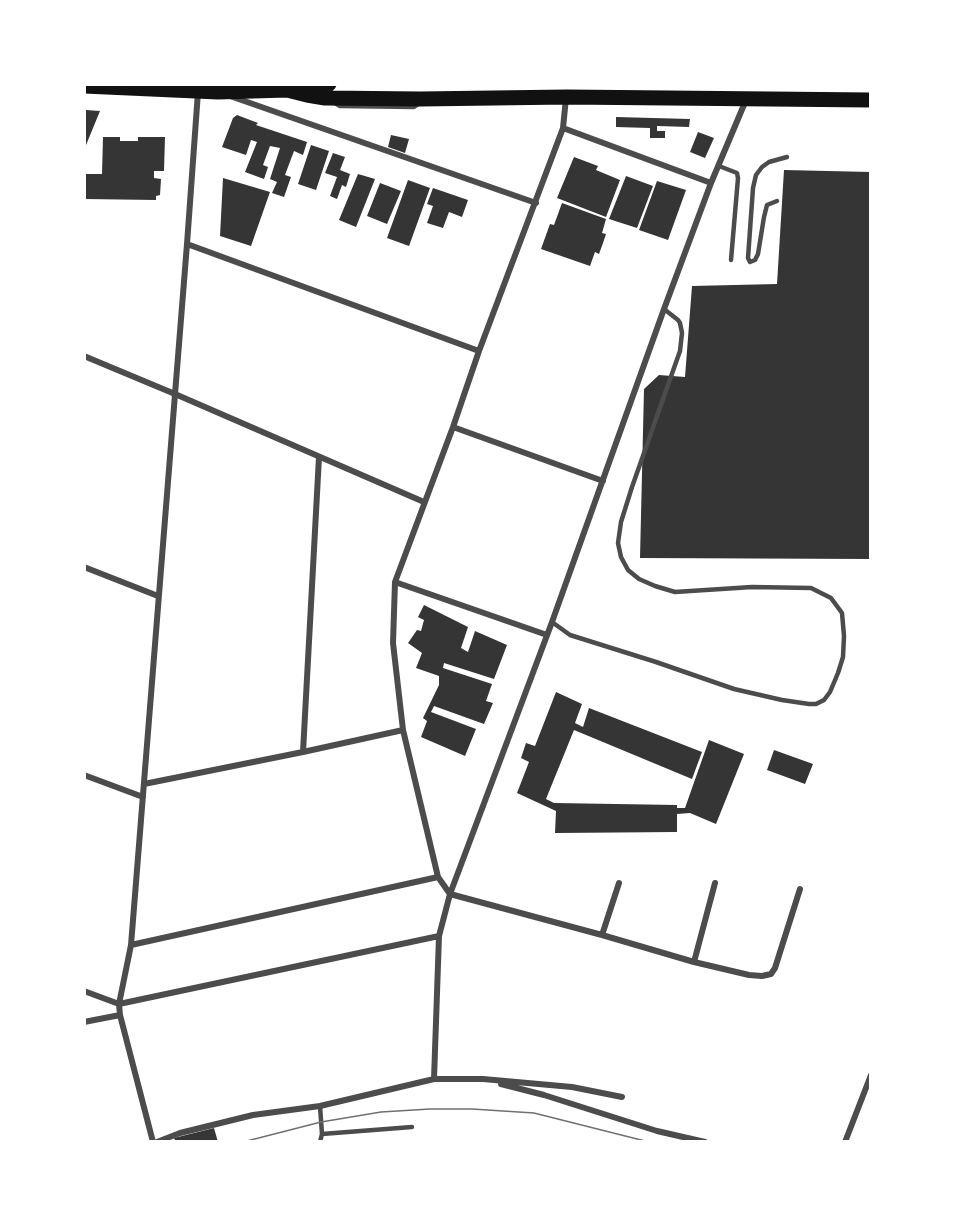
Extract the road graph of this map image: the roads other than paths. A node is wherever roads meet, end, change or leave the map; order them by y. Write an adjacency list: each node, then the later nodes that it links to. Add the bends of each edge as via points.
1 (436, 84): 7 (main road)
2 (84, 86): 3 (main road)
3 (198, 91): 5 (main road); 16 (street)
4 (327, 91): 5 (main road); 7 (main road)
5 (218, 92): 15 (street)
6 (567, 97): 7 (main road); 8 (main road); 10 (street)
7 (426, 99)
8 (746, 99): 9 (main road); 12 (street)
9 (871, 100)
10 (563, 128): 13 (street); 15 (street)
11 (788, 157): 14 (lane, via 769,162 756,175 750,262 758,254 767,205)
12 (719, 166): 13 (street); 17 (lane, via 736,173 738,178)
13 (711, 183): 18 (street)
14 (777, 201)
15 (536, 203): 19 (street)
16 (187, 244): 19 (street); 21 (street)
17 (731, 260)
18 (664, 309): 24 (street); 29 (lane, via 680,323 680,351 621,522 621,557 639,579 675,592 811,588 831,598 842,613 843,657 838,673 830,692 816,704 782,700 734,689 570,635)
19 (479, 351): 22 (street)
20 (84, 356): 21 (street)
21 (175, 394): 23 (street); 28 (street)
22 (453, 427): 24 (street); 25 (street)
23 (319, 457): 25 (street); 32 (street)
24 (603, 481): 29 (street)
25 (424, 502): 27 (street)
26 (84, 567): 28 (street)
27 (395, 582): 30 (street); 31 (street, via 393,643)
28 (158, 596): 34 (street)
29 (552, 622): 30 (street)
30 (547, 635): 40 (street)
31 (403, 730): 32 (street); 36 (street)
32 (303, 752): 34 (street)
33 (84, 775): 35 (street)
34 (144, 784): 35 (street)
35 (142, 797): 43 (street)
36 (438, 877): 40 (street); 43 (street)
37 (619, 883): 41 (street)
38 (715, 883): 44 (street)
39 (800, 889): 44 (street, via 771,974 749,975)
40 (450, 894): 41 (street); 42 (street)
41 (602, 935): 44 (street)
42 (439, 936): 46 (street); 50 (street)
43 (131, 945): 46 (street)
44 (694, 962)
45 (84, 991): 46 (street)
46 (119, 1004): 47 (street)
47 (120, 1016): 48 (street); 56 (street)
48 (84, 1022)
49 (871, 1075): 59 (street)
50 (434, 1079): 51 (street); 53 (street)
51 (483, 1080): 52 (street, via 572,1087); 58 (street)
52 (622, 1097)
53 (320, 1106): 55 (lane); 56 (street, via 253,1115)
54 (412, 1127): 55 (lane)
55 (322, 1134): 57 (lane)
56 (155, 1142)
57 (320, 1142)
58 (705, 1142)
59 (845, 1142)

